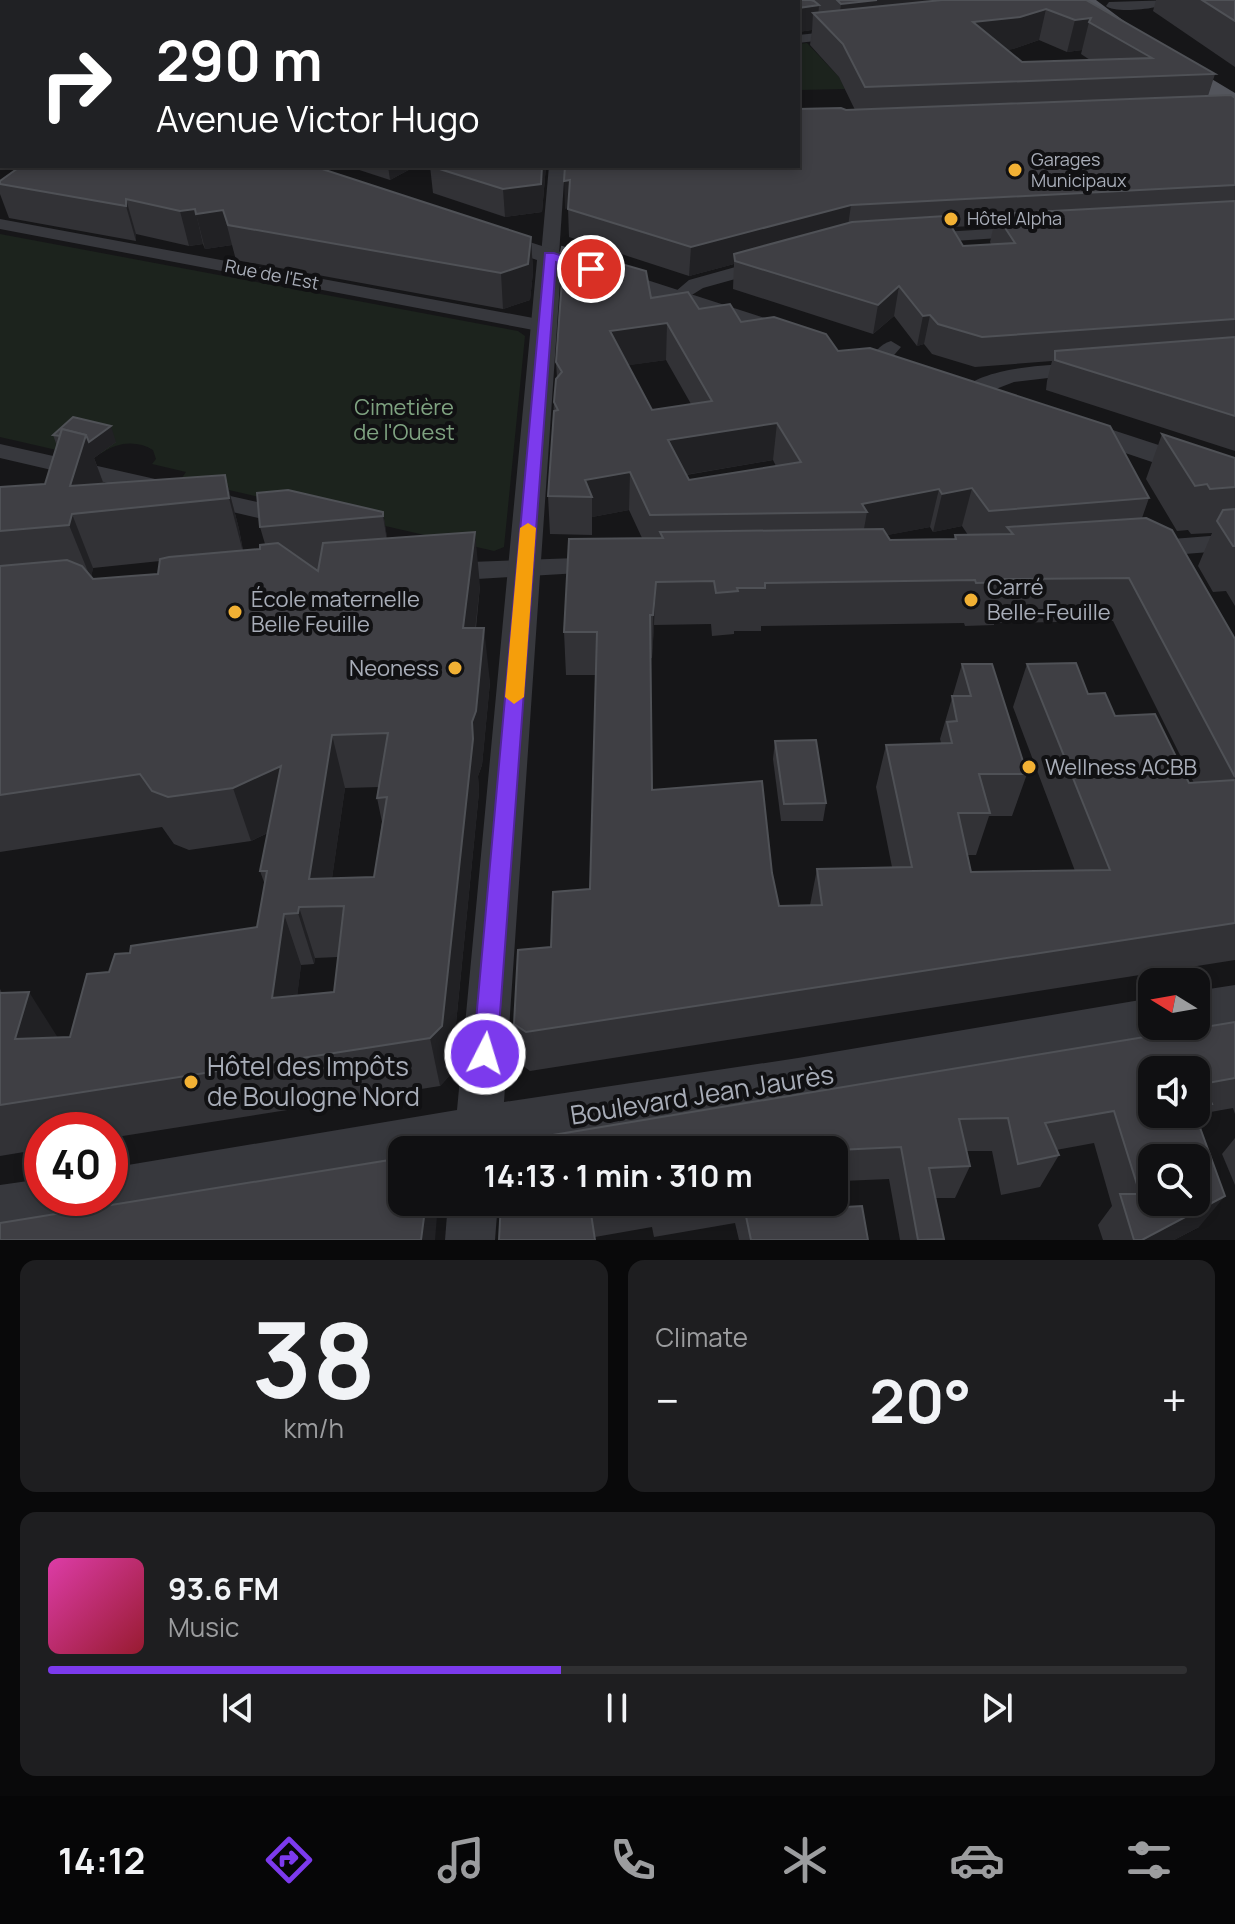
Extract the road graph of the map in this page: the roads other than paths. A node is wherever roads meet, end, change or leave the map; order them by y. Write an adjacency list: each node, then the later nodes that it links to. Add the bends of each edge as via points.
1 (1165, 0): 2 (street)
2 (1093, 5): 7 (main road)
3 (823, 24): 5 (street)
4 (864, 32): 5 (street)
5 (834, 36): 6 (street)
6 (800, 39)
7 (1230, 106)
8 (557, 168): 13 (street)
9 (0, 224): 16 (street, Rue de l'Est)
10 (455, 224): 13 (street)
11 (1049, 231): 12 (street)
12 (909, 238)
13 (550, 255): 15 (street); 16 (street)
14 (790, 257): 15 (street, via 696,284)
15 (679, 297): 17 (street)
16 (544, 326): 31 (street, via 532,469)
17 (820, 345)
18 (848, 354): 20 (street, via 883,355)
19 (1109, 367): 21 (street, via 1015,374)
20 (905, 373)
21 (959, 390): 22 (street)
22 (1000, 402)
23 (1059, 422): 25 (street)
24 (0, 451): 26 (street)
25 (1235, 480)
26 (311, 522)
27 (1235, 542): 28 (street)
28 (1163, 548): 30 (street); 33 (street)
29 (435, 550): 31 (street, via 472,558)
30 (1115, 551)
31 (515, 555): 32 (street); 34 (street); 38 (street)
32 (623, 564)
33 (1177, 573)
34 (419, 574)
35 (1235, 1005): 36 (street)
36 (1210, 1009)
37 (1138, 1021): 39 (street, Boulevard Jean Jaurès)
38 (478, 1136)
39 (499, 1136)
40 (388, 1153): 41 (street, Boulevard Jean Jaurès)
41 (128, 1190)
42 (24, 1206): 43 (street)
43 (0, 1210)
44 (472, 1216): 45 (street)
45 (470, 1240)

